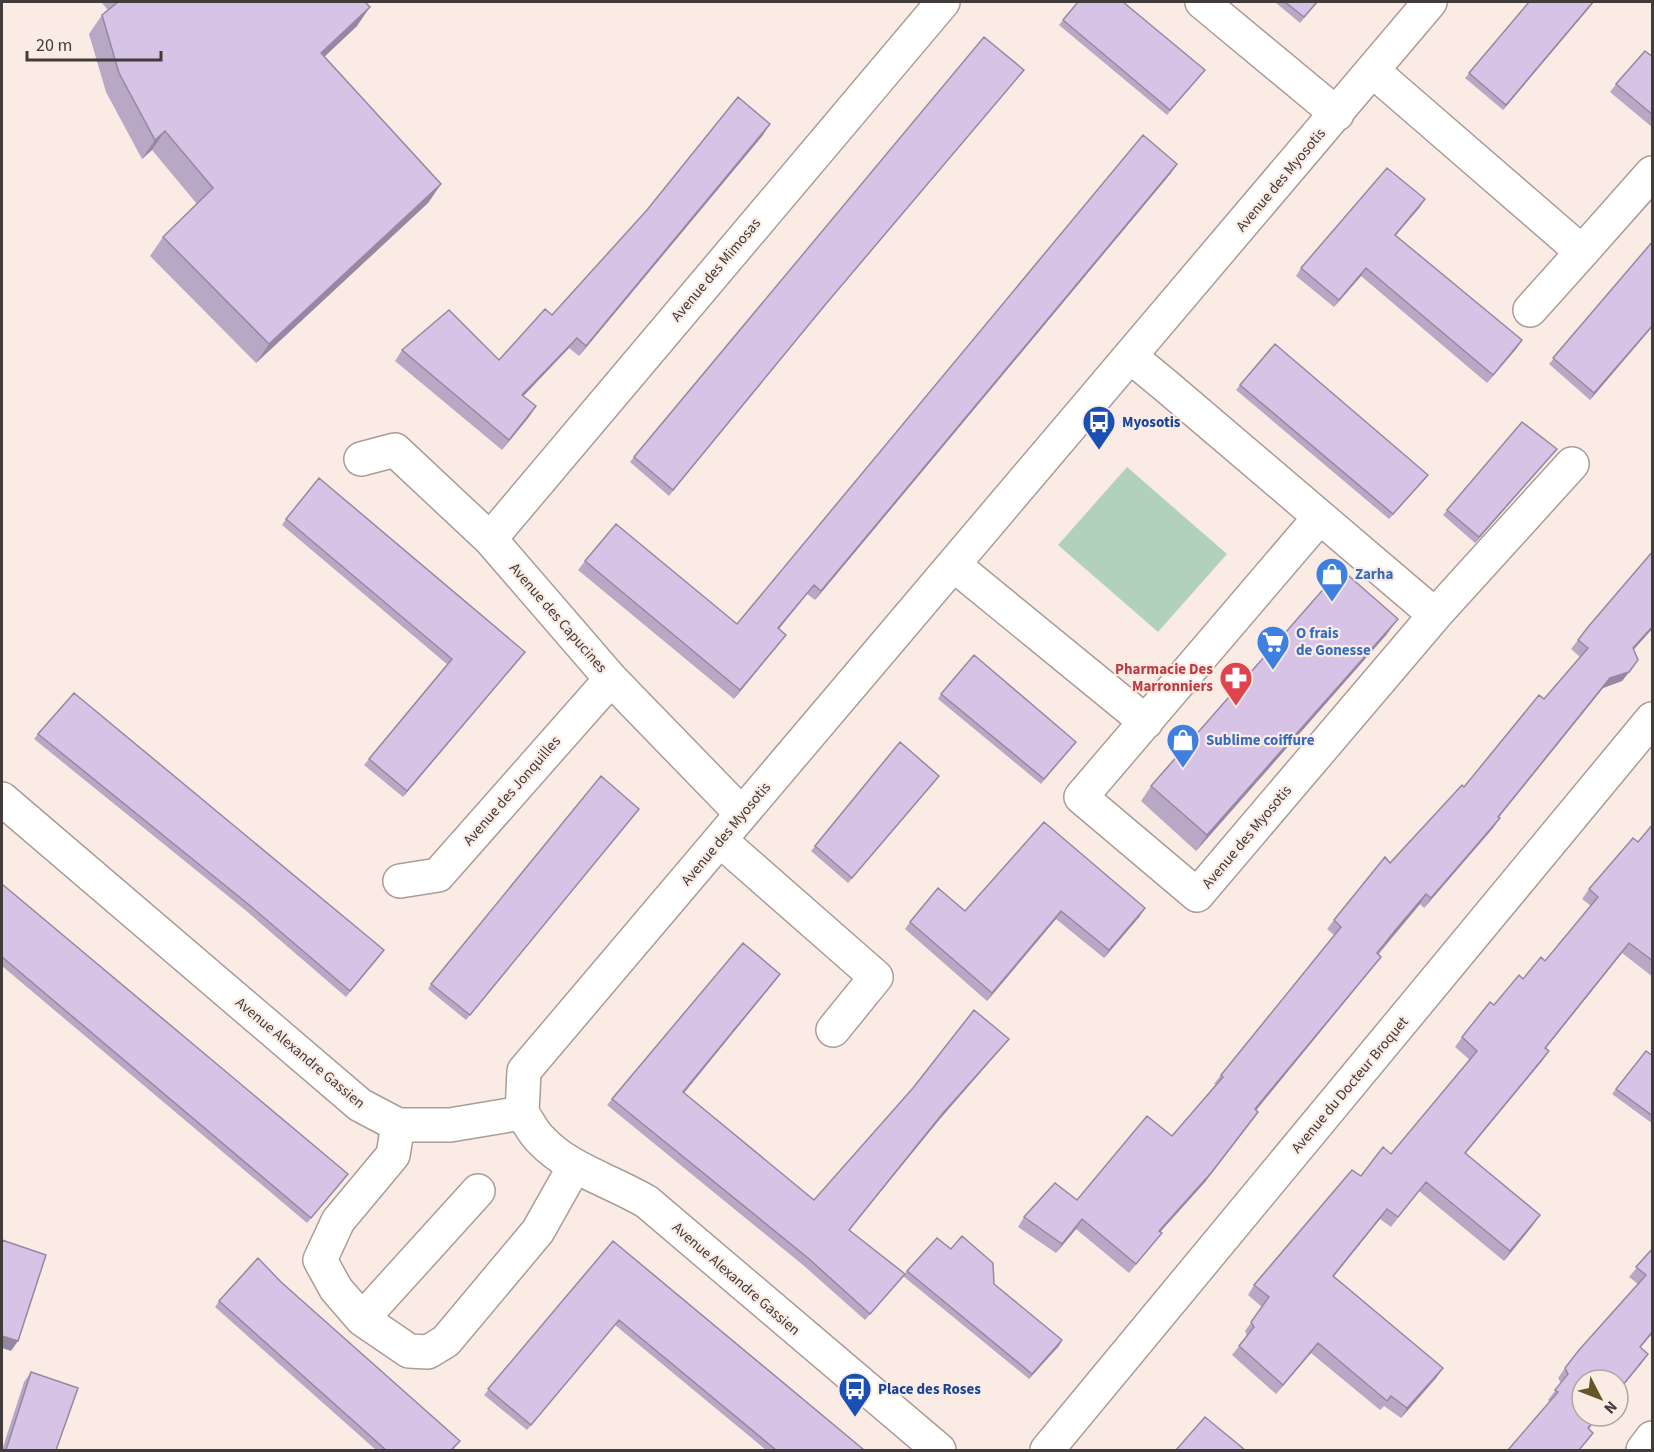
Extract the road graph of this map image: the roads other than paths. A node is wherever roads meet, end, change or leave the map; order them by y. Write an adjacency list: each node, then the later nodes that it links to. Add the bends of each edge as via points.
1 (943, 2): 13 (street, Avenue des Mimosas)
2 (1202, 2): 5 (street)
3 (1430, 2): 4 (street, Avenue des Myosotis)
4 (1373, 70): 5 (street, Avenue des Myosotis); 7 (street)
5 (1337, 114): 9 (street, Avenue des Myosotis)
6 (1653, 173): 7 (street)
7 (1582, 252): 8 (street)
8 (1530, 310)
9 (1131, 357): 12 (street); 14 (street, Avenue des Myosotis)
10 (361, 459): 13 (street, Avenue des Capucines, via 395,450)
11 (1572, 464): 15 (street, Avenue des Myosotis)
12 (1320, 517): 15 (street); 18 (street, Avenue des Myosotis)
13 (490, 539): 16 (street, Avenue des Capucines)
14 (954, 565): 18 (street); 20 (street, Avenue des Myosotis)
15 (1435, 615): 18 (street, Avenue des Myosotis, via 1197,895 1081,797)
16 (611, 679): 20 (street, Avenue des Capucines); 22 (street, Avenue des Jonquilles, via 438,875)
17 (1653, 719): 31 (street, Avenue du Docteur Broquet)
18 (1146, 722)
19 (2, 799): 25 (street, Avenue Alexandre Gassien, via 360,1105)
20 (742, 814): 21 (street, Avenue des Myosotis)
21 (720, 841): 23 (street, via 876,977); 24 (street, Avenue des Myosotis, via 524,1071)
22 (400, 881)
23 (833, 1030)
24 (522, 1113): 25 (street, Avenue Alexandre Gassien, via 450,1125); 26 (street, Avenue Alexandre Gassien, via 540,1140)
25 (398, 1125): 28 (street, via 393,1155 338,1221 320,1260 336,1289)
26 (574, 1167): 28 (street, via 538,1231 446,1341 428,1352 409,1351); 30 (street, Avenue Alexandre Gassien, via 647,1202)
27 (478, 1191): 28 (street)
28 (362, 1318)
29 (1653, 1438): 32 (street)
30 (939, 1450)
31 (1047, 1450)
32 (1642, 1450)

